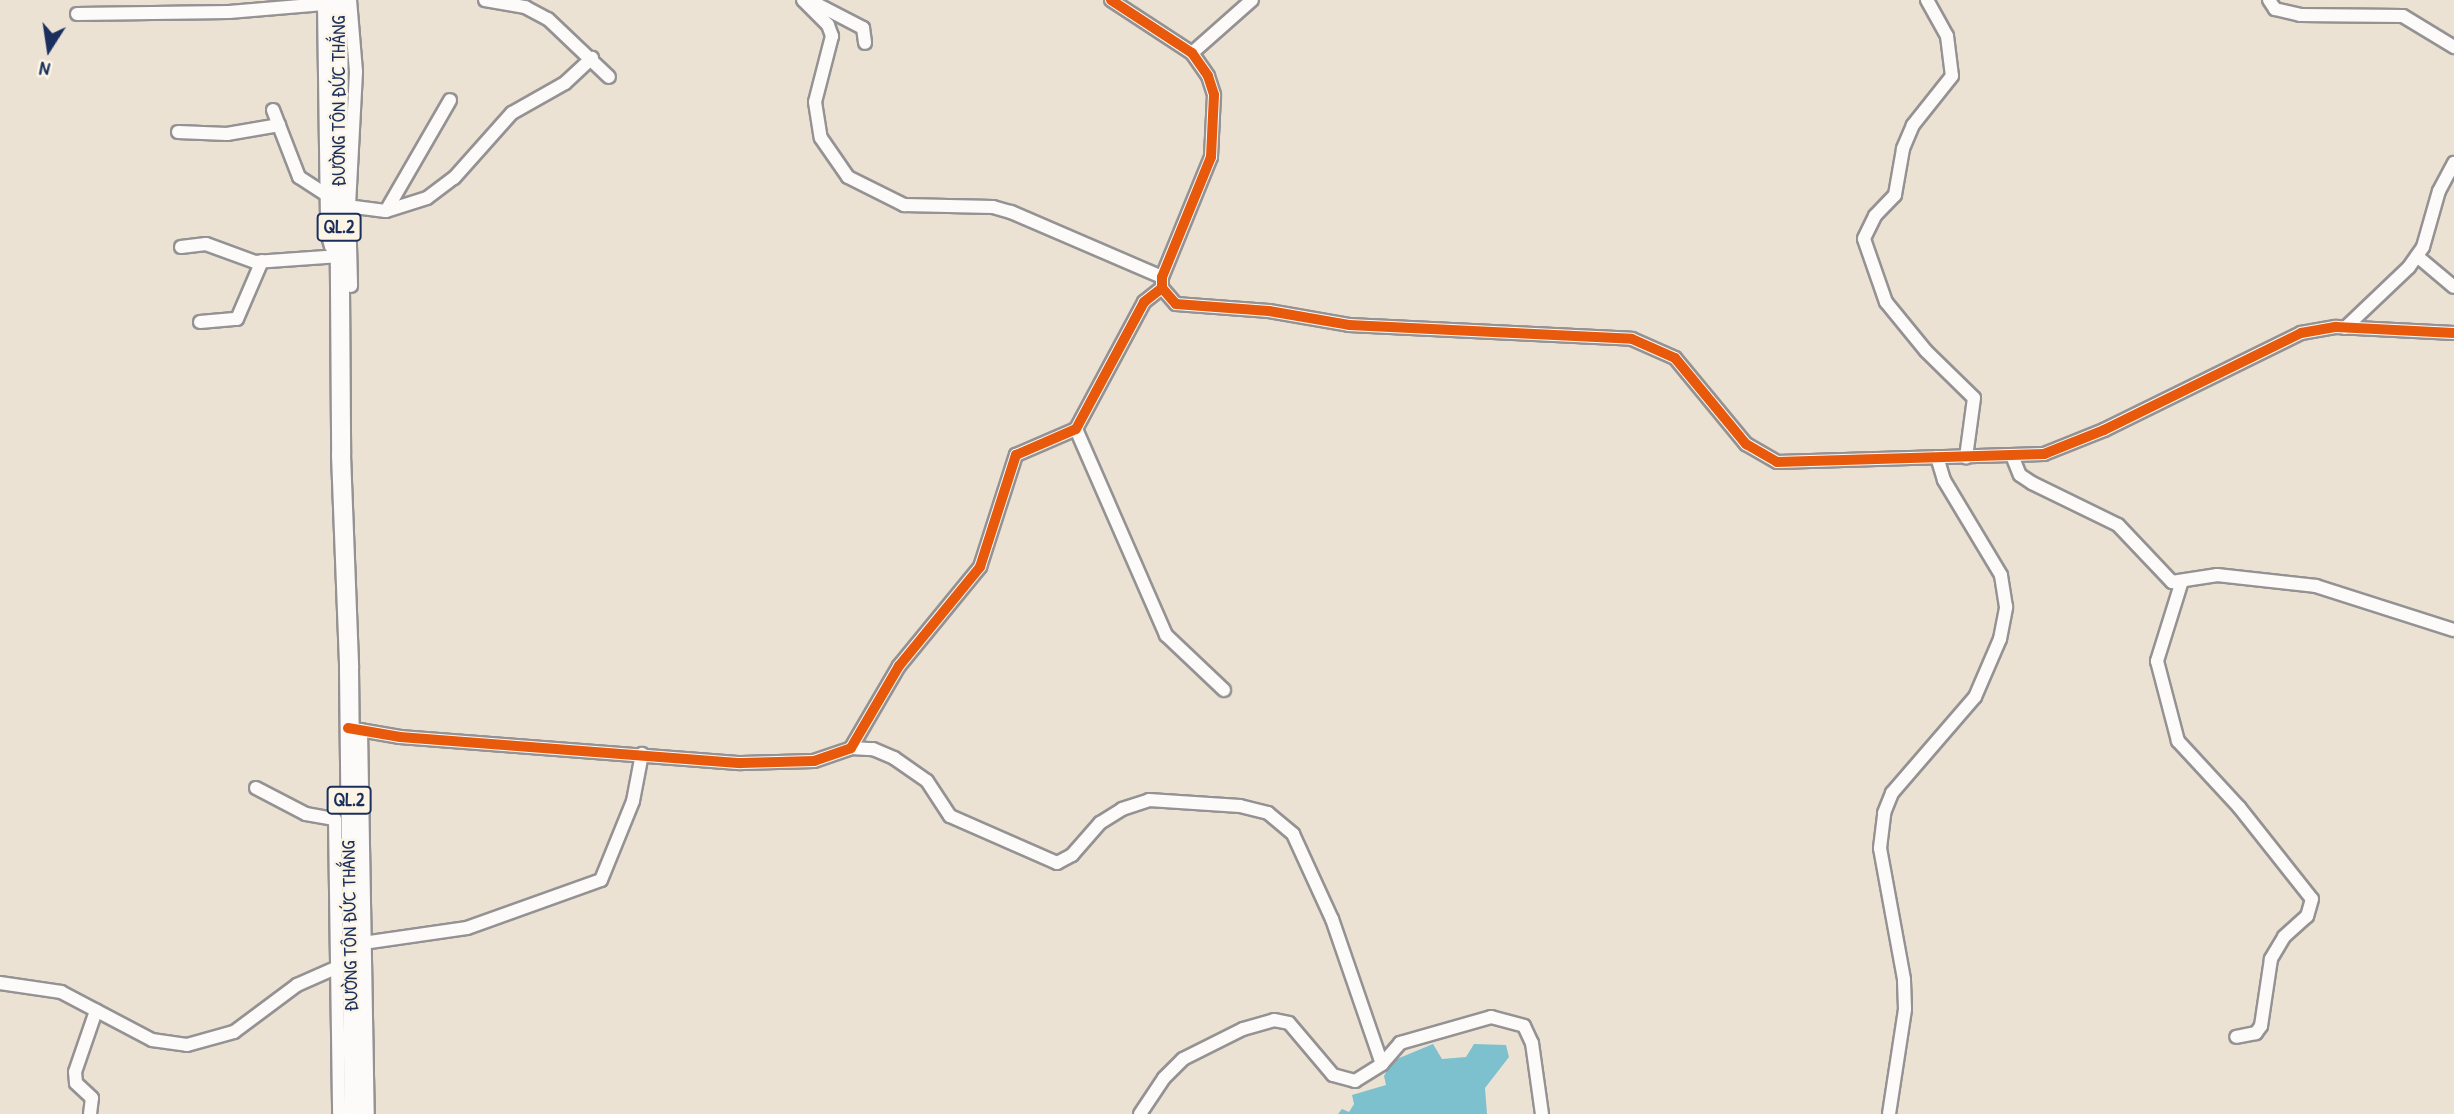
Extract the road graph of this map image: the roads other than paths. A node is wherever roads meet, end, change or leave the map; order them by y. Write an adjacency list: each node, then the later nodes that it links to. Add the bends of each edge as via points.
1 (350, 0): 22 (street, via 351,97)
2 (485, 0): 10 (street)
3 (803, 0): 28 (street, via 828,25 831,36 815,102 821,138 848,177 904,205 993,207 1011,212)
4 (809, 0): 12 (street, via 863,28)
5 (1111, 0): 14 (street)
6 (1252, 0): 14 (street)
7 (1927, 0): 36 (street, via 1947,36 1952,76 1913,125 1903,149 1895,195 1875,216 1864,239 1886,302 1926,351 1974,398)
8 (2269, 0): 13 (street, via 2275,9 2300,15 2403,16)
9 (329, 1): 11 (street, via 229,12); 22 (highway, ĐƯỜNG TÔN ĐỨC THẮNG / QL.2); 22 (street, via 328,96)
10 (515, 2): 15 (street, via 548,19)
11 (77, 14)
12 (865, 43)
13 (2454, 47)
14 (1192, 53): 28 (street, via 1208,76 1214,95 1213,143)
15 (592, 58): 16 (street); 23 (street, via 555,90 512,113 444,188)
16 (609, 77)
17 (450, 100): 23 (street)
18 (273, 110): 19 (street)
19 (279, 125): 20 (street, via 227,134); 22 (street, via 299,177 306,186)
20 (178, 132)
21 (2454, 163): 26 (street)
22 (338, 202): 23 (street); 25 (highway, ĐƯỜNG TÔN ĐỨC THẮNG / QL.2); 29 (street)
23 (386, 211)
24 (181, 247): 27 (street, via 206,244)
25 (340, 253): 27 (street); 41 (highway, ĐƯỜNG TÔN ĐỨC THẮNG / QL.2, via 341,486)
26 (2417, 256): 30 (street); 32 (street)
27 (262, 261): 31 (street, via 237,318)
28 (1162, 282): 34 (street, via 1144,302); 35 (street, via 1183,307 1247,308 1349,325 1632,339 1675,358 1760,455 1802,464)
29 (351, 286)
30 (2454, 287)
31 (200, 322)
32 (2345, 328): 33 (street); 37 (street, via 2301,333 2068,447)
33 (2454, 333)
34 (1076, 429): 40 (street, via 1166,635); 42 (street, via 1016,455 981,567 899,666)
35 (1937, 457): 36 (street); 56 (street, via 1944,480 2001,575 2006,607 2000,639 1975,697 1892,793 1884,813 1880,848 1904,979 1905,1009)
36 (1966, 457): 37 (street)
37 (2012, 458): 38 (street, via 2020,475 2032,483 2118,525 2169,580)
38 (2181, 584): 39 (street, via 2217,575 2316,586); 48 (street, via 2157,661 2171,724 2187,753 2239,807 2312,899 2307,916 2284,937 2271,959 2261,1026 2256,1033)
39 (2454, 630)
40 (1224, 690)
41 (355, 729): 43 (street); 45 (highway, ĐƯỜNG TÔN ĐỨC THẮNG / QL.2)
42 (851, 748): 43 (street, via 822,759 775,763); 49 (street, via 873,749 894,758 927,782 950,816 1057,863 1072,855 1100,823 1149,800 1240,806 1268,813 1293,834 1332,919)
43 (642, 754): 45 (street, via 633,801 601,880 467,928)
44 (256, 788): 45 (street, via 306,814 335,819)
45 (351, 956): 47 (street, via 297,985 234,1032 199,1043 160,1043); 51 (street); 52 (highway, ĐƯỜNG TÔN ĐỨC THẮNG / QL.2); 53 (street)
46 (0, 983): 47 (street, via 48,988)
47 (96, 1011): 50 (street, via 75,1081 92,1098)
48 (2236, 1037)
49 (1382, 1064): 54 (street, via 1364,1078 1345,1080 1333,1075 1289,1023 1274,1020 1243,1029 1183,1059 1168,1072); 55 (street, via 1399,1043 1491,1017 1509,1018 1524,1026 1532,1043)
50 (90, 1114)
51 (339, 1114)
52 (354, 1114)
53 (368, 1114)
54 (1140, 1114)
55 (1542, 1114)
56 (1888, 1114)

